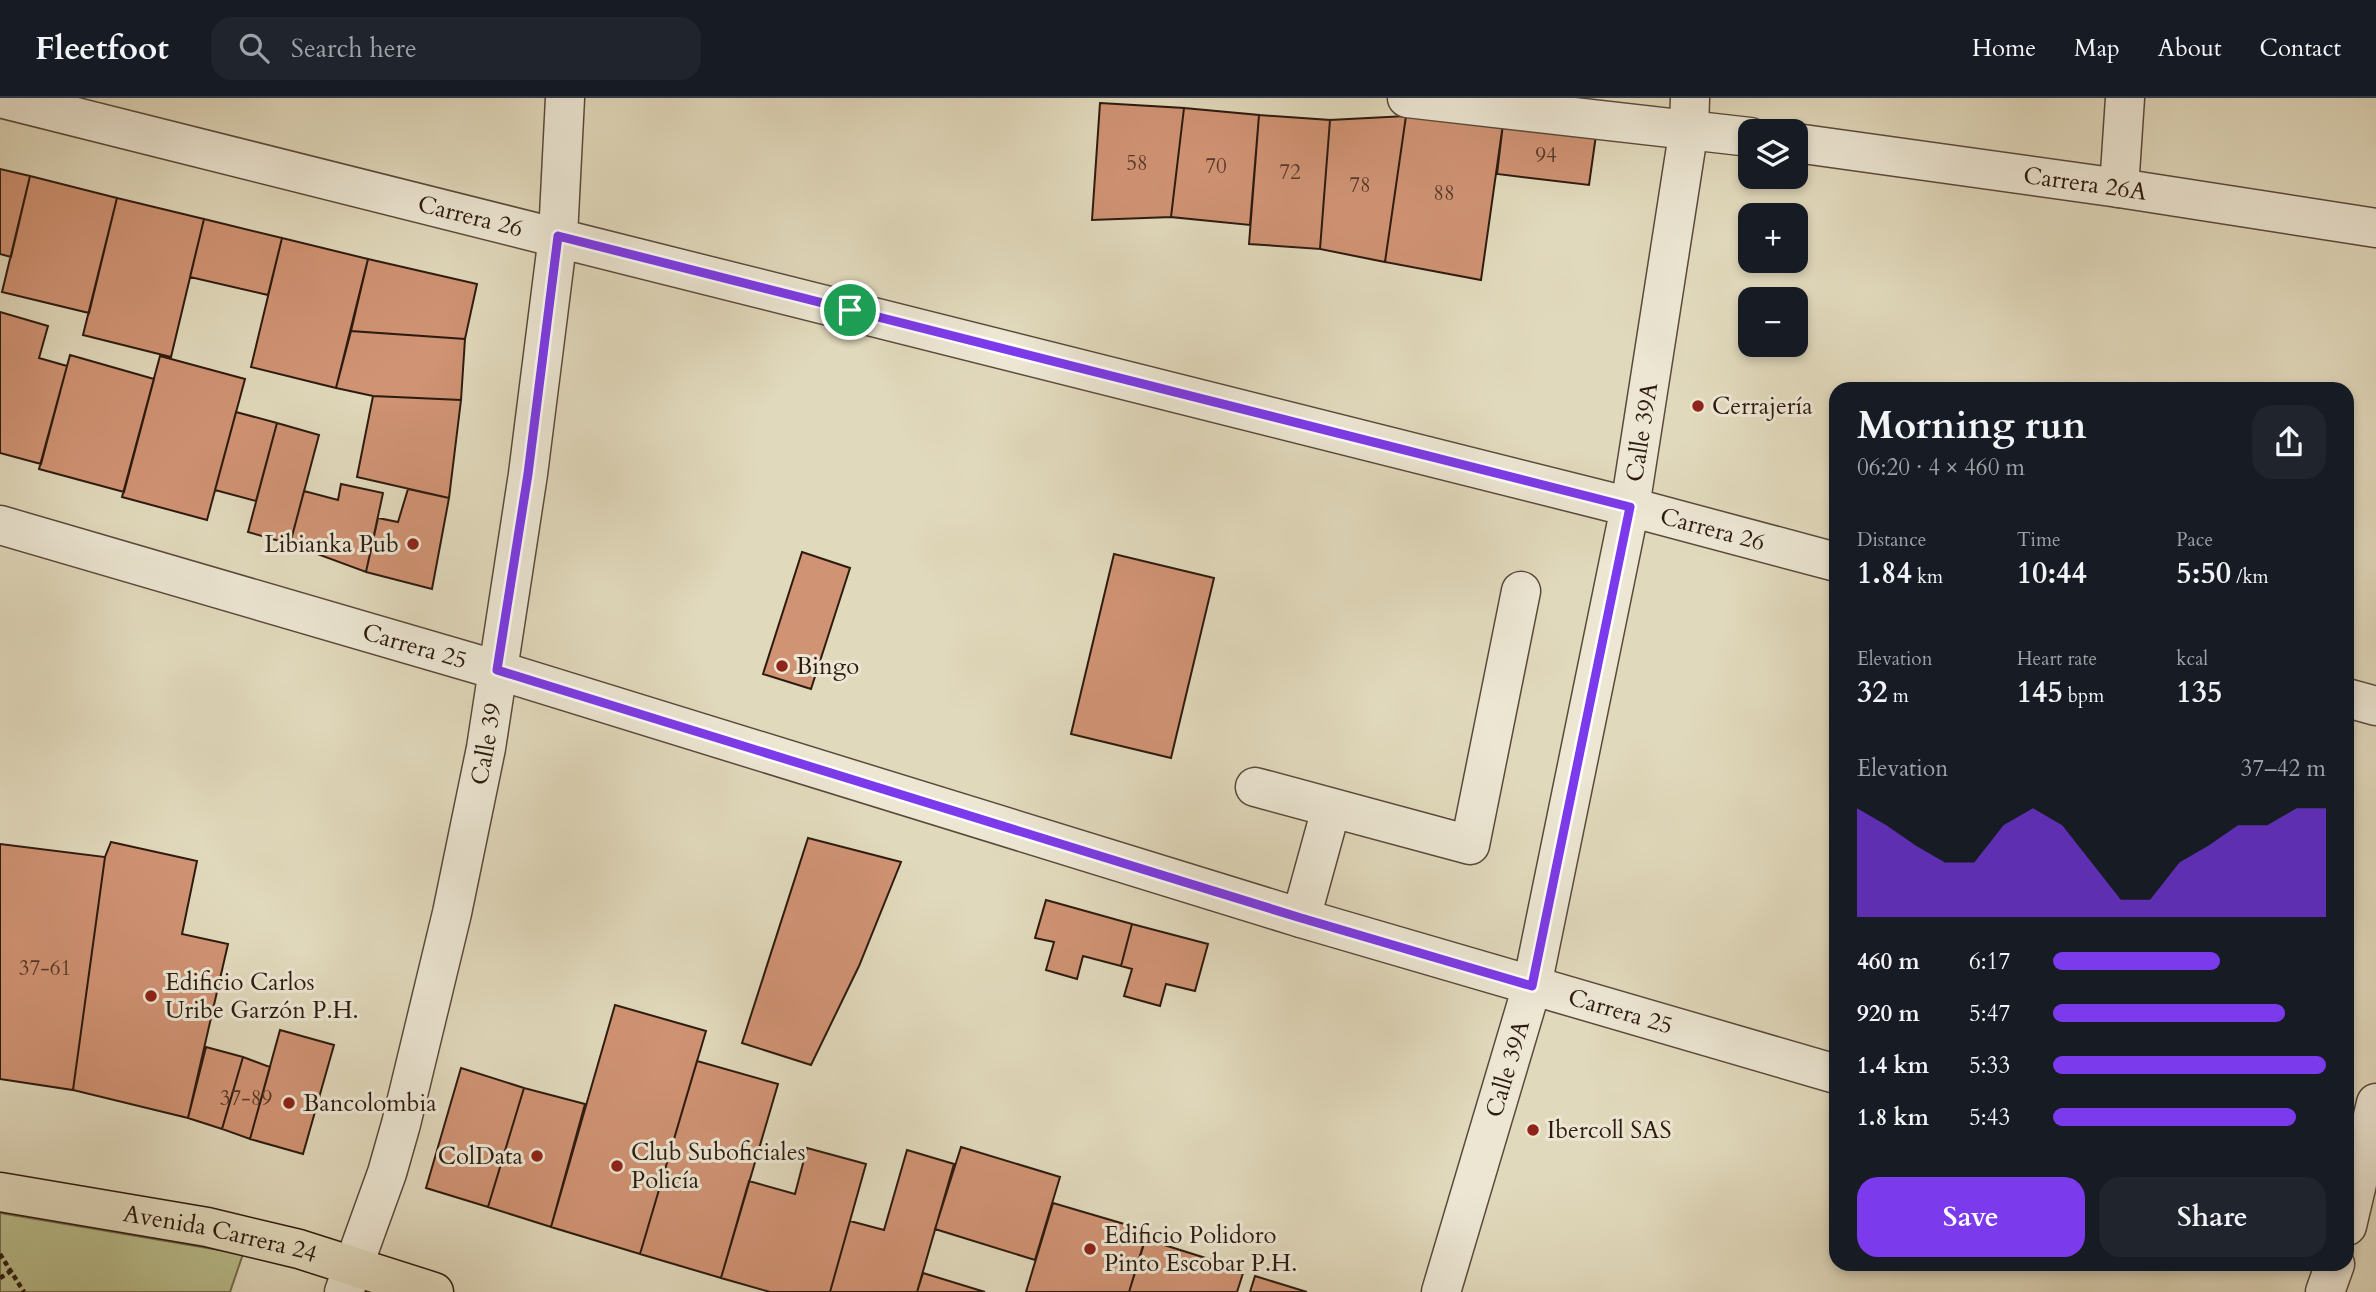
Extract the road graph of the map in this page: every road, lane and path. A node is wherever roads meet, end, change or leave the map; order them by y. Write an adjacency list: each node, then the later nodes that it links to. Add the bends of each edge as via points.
1 (0, 98): 10 (street, Carrera 26)
2 (565, 98): 10 (street, Calle 39)
3 (1408, 98): 5 (street)
4 (2125, 98): 8 (street)
5 (1690, 113): 6 (street); 11 (street, Calle 39A)
6 (1738, 132)
7 (1808, 145): 8 (street, Carrera 26A)
8 (2119, 188): 9 (street, Carrera 26A)
9 (2376, 228)
10 (558, 236): 11 (street, Carrera 26); 15 (street, Calle 39)
11 (1630, 507): 13 (street, Carrera 26); 21 (street, Calle 39A)
12 (0, 524): 15 (street, Carrera 25)
13 (1829, 560)
14 (1521, 592): 19 (street, via 1470,845)
15 (497, 670): 20 (street, Carrera 25); 32 (street, Calle 39, via 452,913 408,1098)
16 (2354, 700): 17 (street)
17 (2376, 706)
18 (1255, 787): 19 (street)
19 (1331, 809): 20 (street)
20 (1301, 918): 21 (street, Carrera 25)
21 (1532, 986): 22 (street, Carrera 25); 35 (street, Calle 39A)
22 (1829, 1072)
23 (2376, 1103): 25 (street)
24 (0, 1192): 32 (main road, Avenida Carrera 24, via 207,1227 299,1250)
25 (2354, 1196)
26 (2354, 1227): 27 (street)
27 (2376, 1232)
28 (0, 1254): 29 (path)
29 (11, 1271): 31 (path); 33 (path)
30 (2332, 1271): 36 (street)
31 (0, 1278)
32 (349, 1280): 34 (main road, Avenida Carrera 24)
33 (24, 1292)
34 (434, 1292)
35 (1441, 1292)
36 (2325, 1292)

